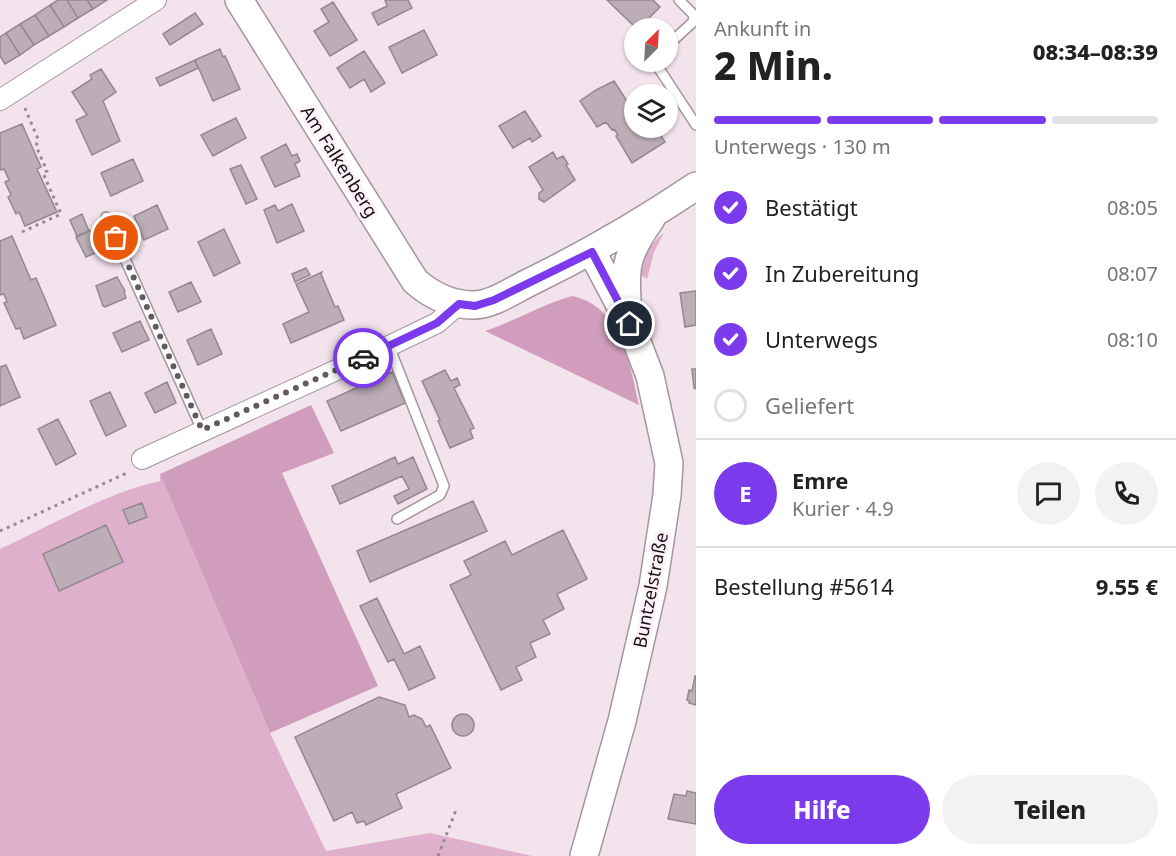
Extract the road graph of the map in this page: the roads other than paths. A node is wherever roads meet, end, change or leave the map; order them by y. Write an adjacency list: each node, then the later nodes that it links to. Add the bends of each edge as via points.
1 (156, 0): 6 (street)
2 (239, 0): 12 (street, Am Falkenberg, via 415,281 427,292)
3 (679, 0): 4 (lane, via 694,15 693,22)
4 (678, 36)
5 (661, 72): 7 (lane)
6 (8, 95)
7 (696, 125)
8 (696, 186): 9 (street)
9 (655, 213): 11 (street); 13 (street, Buntzelstraße, via 637,238 625,278)
10 (106, 217): 15 (lane)
11 (592, 252): 12 (street, via 494,300 475,306); 13 (street, Buntzelstraße)
12 (459, 304): 14 (street, via 437,323)
13 (630, 324): 18 (street, Buntzelstraße, via 650,376 669,463 667,495 636,666)
14 (389, 346): 15 (street); 17 (lane, via 444,486 436,497)
15 (202, 430): 16 (street)
16 (142, 459)
17 (397, 519)
18 (584, 856)

